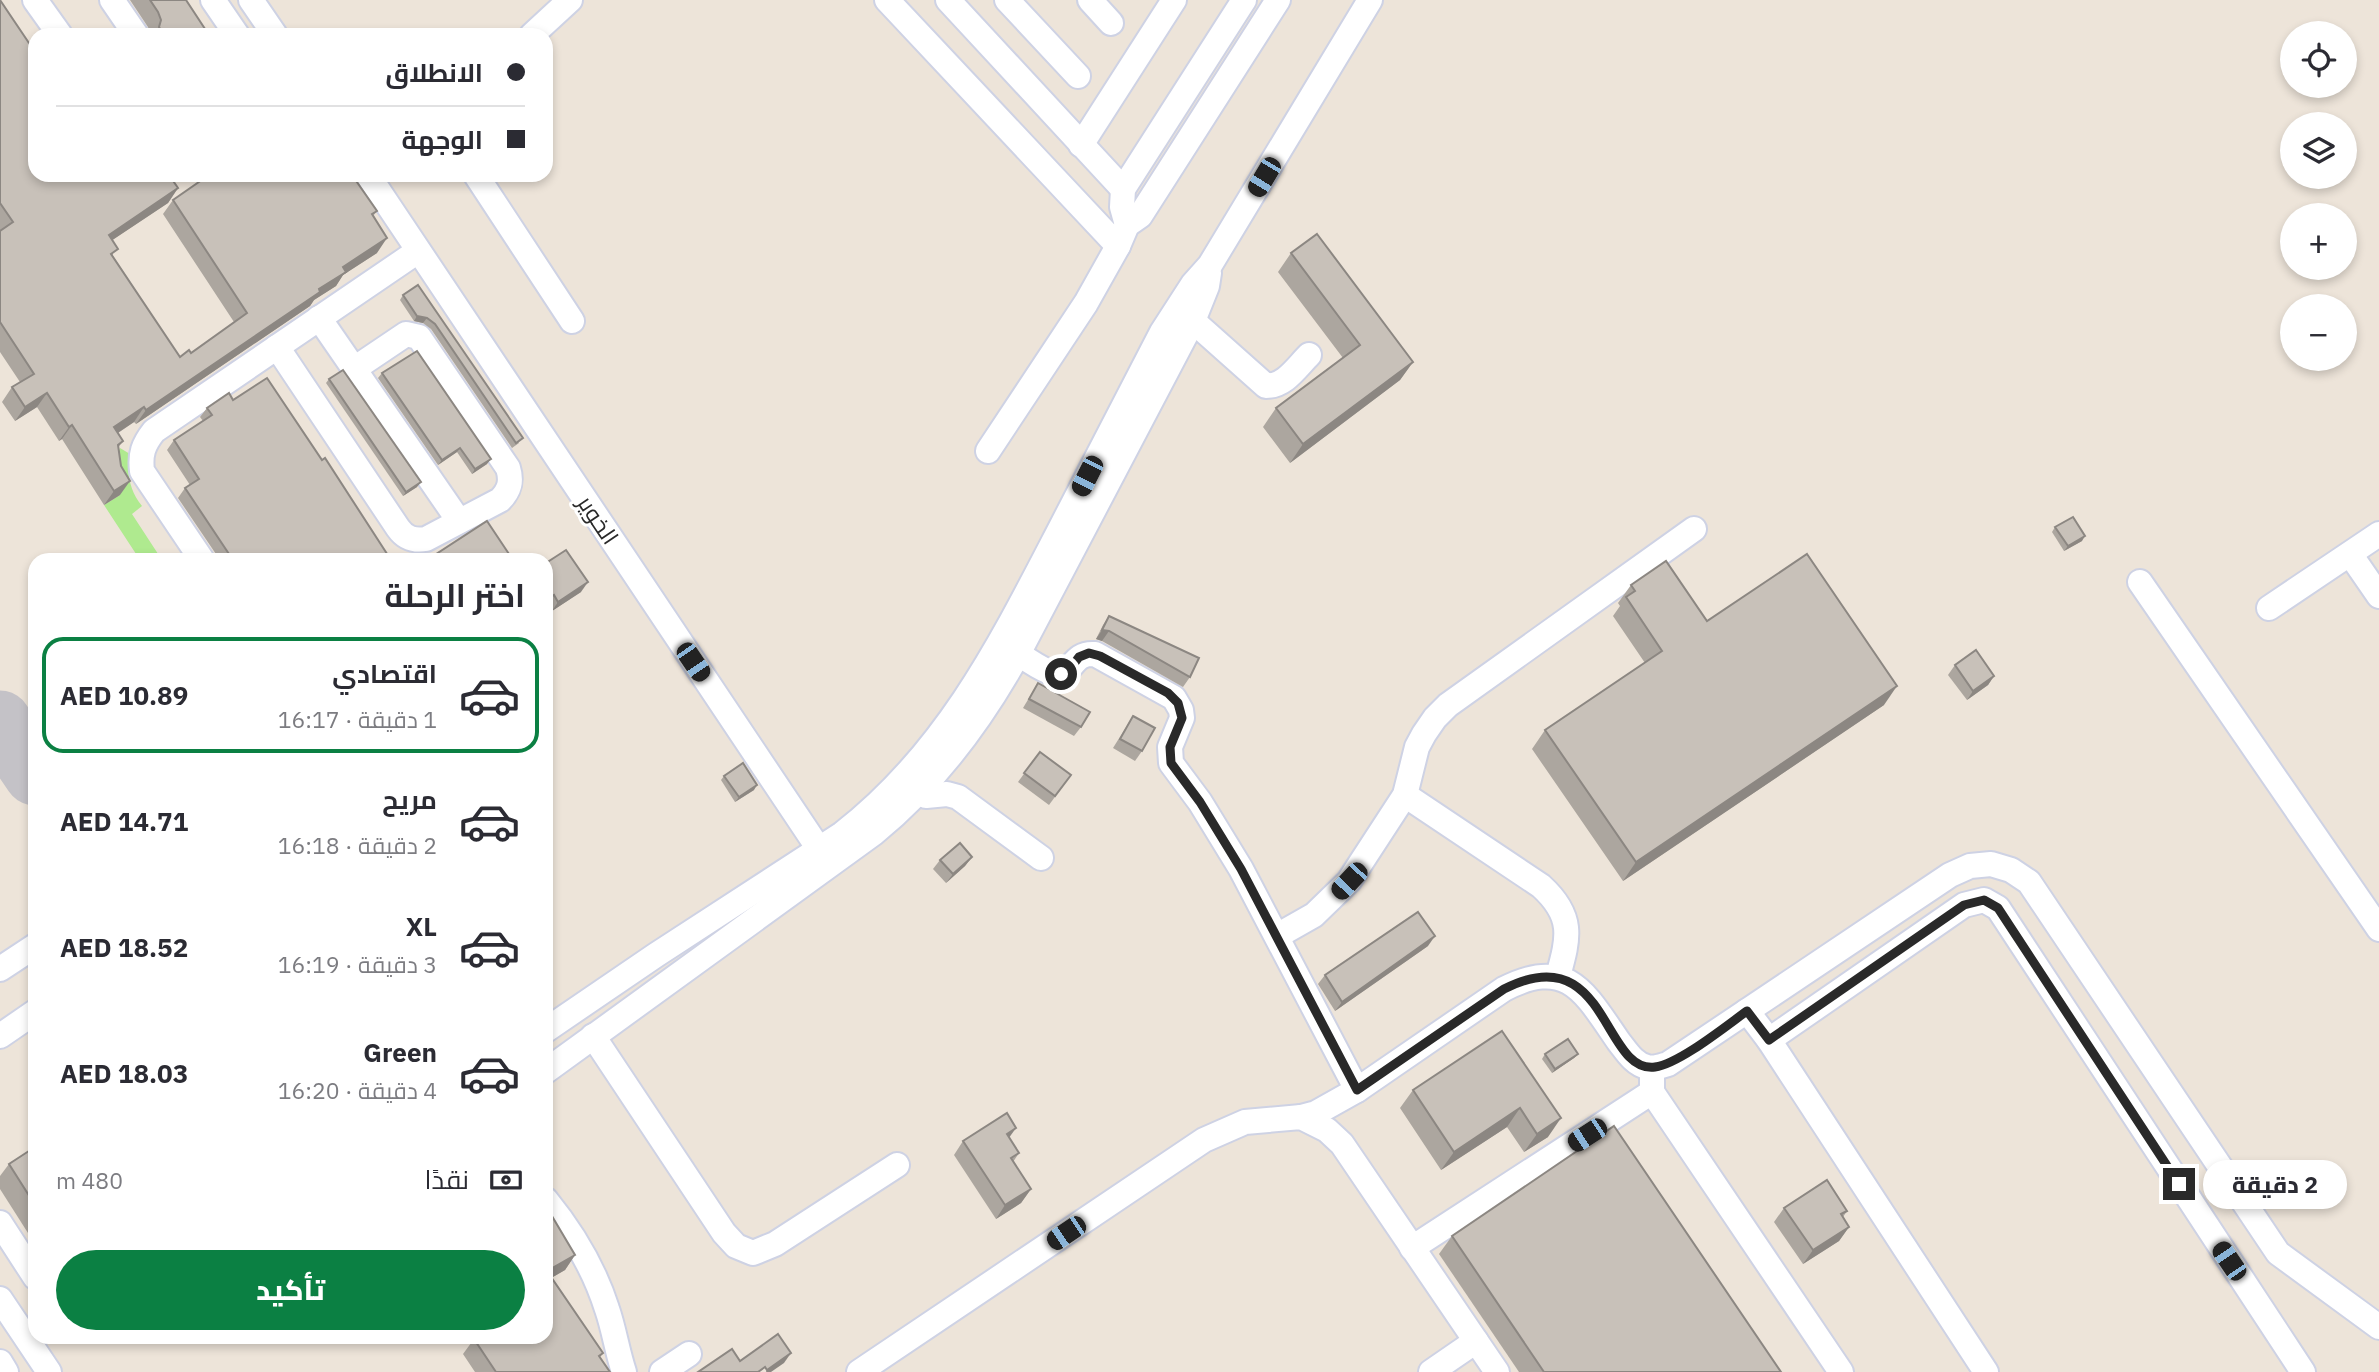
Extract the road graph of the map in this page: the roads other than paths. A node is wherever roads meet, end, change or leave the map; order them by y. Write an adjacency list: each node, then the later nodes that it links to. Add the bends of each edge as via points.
1 (35, 0): 15 (street)
2 (112, 0): 16 (street)
3 (213, 0): 17 (street)
4 (251, 0): 18 (street)
5 (570, 0): 19 (street)
6 (887, 0): 25 (street)
7 (948, 0): 21 (street)
8 (1007, 0): 20 (street)
9 (1090, 0): 14 (street)
10 (1174, 0): 21 (street)
11 (1244, 0): 24 (street)
12 (1278, 0): 25 (street, via 1140,216)
13 (1370, 0): 27 (street)
14 (1111, 23)
15 (55, 28)
16 (131, 28)
17 (232, 28)
18 (270, 28)
19 (540, 28)
20 (1077, 76)
21 (1081, 145): 24 (street)
22 (373, 182): 26 (street, الخوير)
23 (481, 182): 29 (street)
24 (1123, 188): 25 (street)
25 (1122, 236): 34 (street, via 1073,323)
26 (418, 251): 28 (street); 46 (street, الخوير)
27 (1210, 265): 30 (street, via 1207,286); 46 (street, via 1162,331 980,677 903,779)
28 (319, 318): 31 (street); 33 (street)
29 (572, 321)
30 (1192, 321): 32 (street, via 1266,386 1284,381); 43 (street)
31 (277, 346): 35 (street, via 402,534 426,539); 38 (street, via 154,431 145,443 142,471)
32 (1309, 355)
33 (354, 369): 35 (street); 35 (street, via 406,334 422,340 510,475 509,489 500,500)
34 (988, 450)
35 (459, 521)
36 (1694, 529): 45 (street, via 1448,705 1418,747)
37 (2379, 534): 39 (street)
38 (197, 553)
39 (2350, 554): 41 (street); 42 (street)
40 (2140, 582): 48 (street)
41 (2379, 596)
42 (2269, 608)
43 (1018, 654): 44 (street, via 975,723); 49 (street, via 1061,674 1079,657 1095,654 1174,698 1182,718 1170,747 1171,763 1221,835)
44 (919, 791): 46 (street, via 888,821); 47 (street, via 926,796 958,797)
45 (1405, 795): 49 (street, via 1349,881 1314,915); 52 (street, via 1550,894 1563,915 1568,940)
46 (824, 857): 55 (street, via 656,955); 57 (street)
47 (1041, 858)
48 (2379, 929)
49 (1277, 936): 61 (street)
50 (28, 951): 51 (street)
51 (0, 969)
52 (1558, 976): 60 (street, via 1590,1000); 61 (street, via 1521,980 1504,989)
53 (1747, 1011): 58 (street); 60 (street, via 1668,1064); 69 (street, via 1950,875 1970,866 1991,864 2011,870 2029,882 2042,899 2278,1253)
54 (28, 1017): 56 (street)
55 (553, 1025)
56 (0, 1036)
57 (593, 1036): 59 (street); 63 (street, via 736,1246 753,1253 775,1244)
58 (1769, 1040): 83 (street); 84 (street, via 1964,905 1984,900 1998,908)
59 (553, 1066)
60 (1652, 1080): 66 (street); 82 (street)
61 (1357, 1090): 62 (street)
62 (1301, 1117): 66 (street, via 1342,1144); 79 (street, via 1245,1122 1204,1140)
63 (897, 1165)
64 (553, 1210): 77 (street, via 596,1277)
65 (0, 1223): 67 (street)
66 (1412, 1248): 71 (street)
67 (28, 1266)
68 (0, 1299): 70 (street)
69 (2379, 1327)
70 (28, 1341)
71 (1476, 1341): 80 (street); 81 (street)
72 (30, 1344): 76 (street)
73 (689, 1354): 78 (street)
74 (0, 1362): 75 (street)
75 (6, 1372)
76 (49, 1372)
77 (624, 1372)
78 (662, 1372)
79 (859, 1372)
80 (1431, 1372)
81 (1497, 1372)
82 (1841, 1372)
83 (1986, 1372)
84 (2302, 1372)

